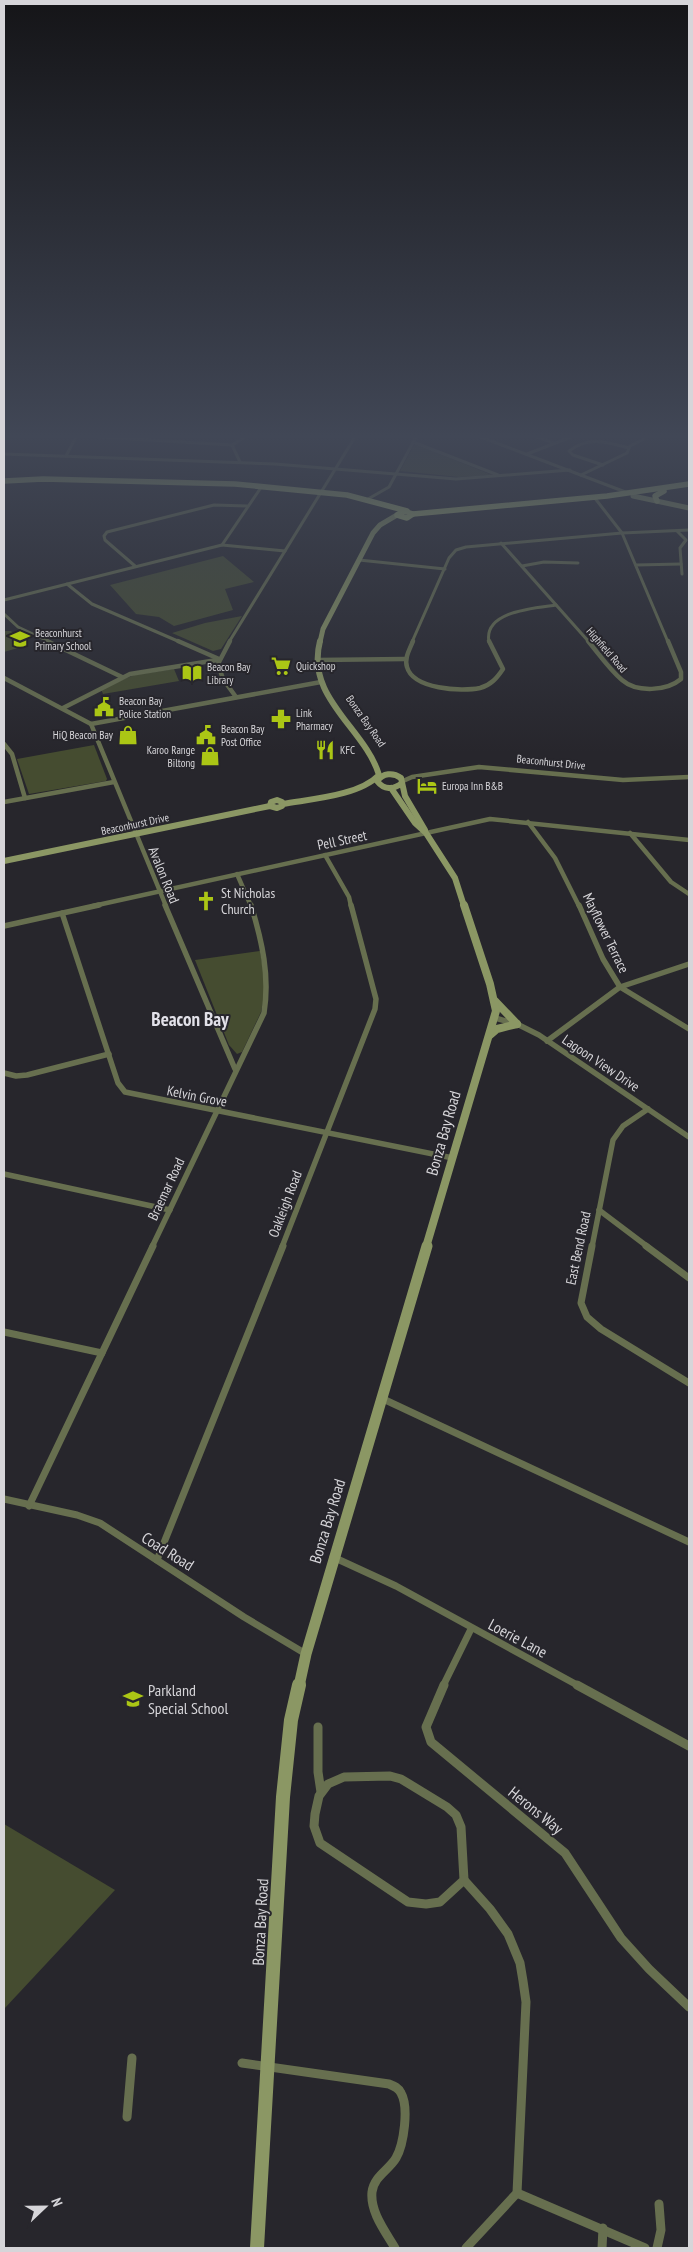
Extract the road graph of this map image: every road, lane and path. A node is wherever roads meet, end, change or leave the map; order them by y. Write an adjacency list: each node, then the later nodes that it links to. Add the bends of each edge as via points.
1 (107, 542): 15 (street)
2 (224, 542): 9 (street)
3 (291, 542): 10 (street)
4 (370, 542): 11 (street, Bonza Bay Road)
5 (512, 542): 8 (street)
6 (626, 542): 14 (street, Highfield Road)
7 (684, 542): 13 (street, via 680,548)
8 (501, 543): 16 (street, Highfield Road); 17 (street, via 466,547 454,552)
9 (222, 545): 10 (street); 15 (street)
10 (285, 551): 24 (street)
11 (360, 560): 17 (street); 25 (street, Bonza Bay Road, via 323,629)
12 (578, 563): 16 (street, via 544,562)
13 (682, 564): 14 (street); 18 (street)
14 (636, 565): 21 (street, Highfield Road, via 682,672 682,679 676,684 649,688 623,680)
15 (135, 566): 19 (street)
16 (522, 566): 21 (street, Highfield Road)
17 (445, 569): 23 (street)
18 (682, 574)
19 (67, 584): 20 (street); 24 (street, via 92,604)
20 (4, 600)
21 (556, 605): 23 (street, via 512,612 493,625 488,638 502,665 502,672 495,680 476,689 446,690 428,684 410,673)
22 (4, 614): 26 (street, via 18,627)
23 (405, 659): 25 (street)
24 (219, 660): 26 (street); 29 (street, via 220,671)
25 (317, 660): 28 (street, Bonza Bay Road)
26 (122, 676): 30 (street)
27 (4, 678): 30 (street)
28 (321, 682): 29 (street); 33 (street, Bonza Bay Road, via 384,770); 36 (street, Bonza Bay Road, via 327,697 378,771)
29 (236, 697): 31 (street)
30 (63, 708): 31 (street)
31 (91, 724): 37 (street, Avalon Road)
32 (4, 744): 42 (street, via 12,754)
33 (394, 774): 34 (street, Beaconhurst Drive); 36 (street); 38 (street, Bonza Bay Road)
34 (412, 777): 35 (street, Beaconhurst Drive, via 489,766 623,780); 38 (street, Beaconhurst Drive)
35 (689, 777)
36 (378, 779): 39 (street, Bonza Bay Road, via 378,784); 40 (street)
37 (114, 782): 42 (street); 47 (street, Avalon Road)
38 (403, 782): 41 (street); 45 (street, Bonza Bay Road, via 403,792 423,822)
39 (383, 787): 40 (street); 41 (street)
40 (357, 788): 47 (street, Beaconhurst Drive, via 277,808 270,806)
41 (391, 788): 45 (street, Bonza Bay Road)
42 (26, 798): 43 (street)
43 (4, 802)
44 (528, 822): 45 (street, Pell Street, via 490,819); 46 (street, Pell Street); 57 (street, Mayflower Terrace, via 553,851)
45 (426, 833): 49 (street, Pell Street); 58 (street, Bonza Bay Road, via 455,878)
46 (630, 833): 48 (street, Pell Street); 53 (street, via 671,882)
47 (135, 834): 50 (street, Beaconhurst Drive); 52 (street, Avalon Road)
48 (689, 840)
49 (325, 856): 51 (street, Pell Street); 69 (street, Oakleigh Road, via 350,897 376,1004)
50 (4, 862)
51 (237, 874): 52 (street, Pell Street); 65 (street, Braemar Road, via 255,914 267,997 259,1023)
52 (159, 891): 54 (street, Pell Street); 65 (street, Avalon Road)
53 (689, 894)
54 (62, 913): 55 (street, Pell Street); 64 (street, Kelvin Grove)
55 (4, 926)
56 (689, 964): 57 (street)
57 (620, 987): 61 (street, Mayflower Terrace); 63 (street)
58 (494, 1001): 59 (street, Bonza Bay Road); 60 (street)
59 (495, 1018): 60 (street, Lagoon View Drive); 62 (street, Bonza Bay Road)
60 (517, 1024): 62 (street, via 497,1029); 63 (street, Lagoon View Drive)
61 (689, 1029)
62 (489, 1035): 71 (street, Bonza Bay Road)
63 (548, 1040): 67 (street, Lagoon View Drive)
64 (109, 1054): 66 (street, via 27,1075); 68 (street, Kelvin Grove, via 118,1083 125,1092)
65 (235, 1069): 68 (street, Braemar Road)
66 (4, 1073)
67 (648, 1108): 70 (street, Lagoon View Drive); 74 (street, East Bend Road, via 615,1135)
68 (217, 1111): 69 (street, Kelvin Grove); 73 (street, Braemar Road)
69 (326, 1134): 71 (street, Kelvin Grove); 84 (street, Oakleigh Road)
70 (689, 1137)
71 (453, 1158): 79 (street, Bonza Bay Road)
72 (4, 1174): 73 (street)
73 (170, 1210): 77 (street, Braemar Road)
74 (599, 1210): 75 (street); 78 (street, East Bend Road, via 582,1294 584,1311 601,1329)
75 (689, 1278)
76 (4, 1332): 77 (street)
77 (102, 1353): 81 (street, Braemar Road)
78 (689, 1383)
79 (381, 1398): 82 (street); 83 (street, Bonza Bay Road)
80 (4, 1499): 81 (street, Coad Road)
81 (29, 1506): 84 (street, Coad Road, via 87,1517)
82 (689, 1542)
83 (333, 1557): 85 (street, Loerie Lane, via 396,1586); 86 (street, Bonza Bay Road)
84 (157, 1560): 86 (street, Coad Road)
85 (471, 1629): 88 (street, Loerie Lane); 91 (street, Herons Way, via 429,1716 426,1727 431,1742 565,1853 628,1948)
86 (306, 1654): 94 (street, Bonza Bay Road, via 295,1696 288,1745)
87 (318, 1728): 89 (street)
88 (689, 1746)
89 (321, 1792): 90 (street, via 337,1779 377,1775 401,1779 426,1793 460,1821); 90 (street, via 314,1826 320,1843 408,1902 430,1905 444,1900)
90 (464, 1880): 96 (street, via 506,1928 515,1946 525,1985 526,2027)
91 (689, 2007)
92 (132, 2058): 95 (street)
93 (242, 2064): 94 (street)
94 (267, 2066): 99 (street, Bonza Bay Road); 100 (street, via 389,2084 400,2092 405,2104 401,2148 396,2159 376,2180 371,2199 374,2212)
95 (127, 2117)
96 (517, 2194): 98 (street); 101 (street)
97 (659, 2204): 104 (street, via 661,2230)
98 (602, 2228): 102 (street); 103 (street)
99 (257, 2248)
100 (395, 2248)
101 (466, 2248)
102 (602, 2248)
103 (645, 2248)
104 (657, 2248)

